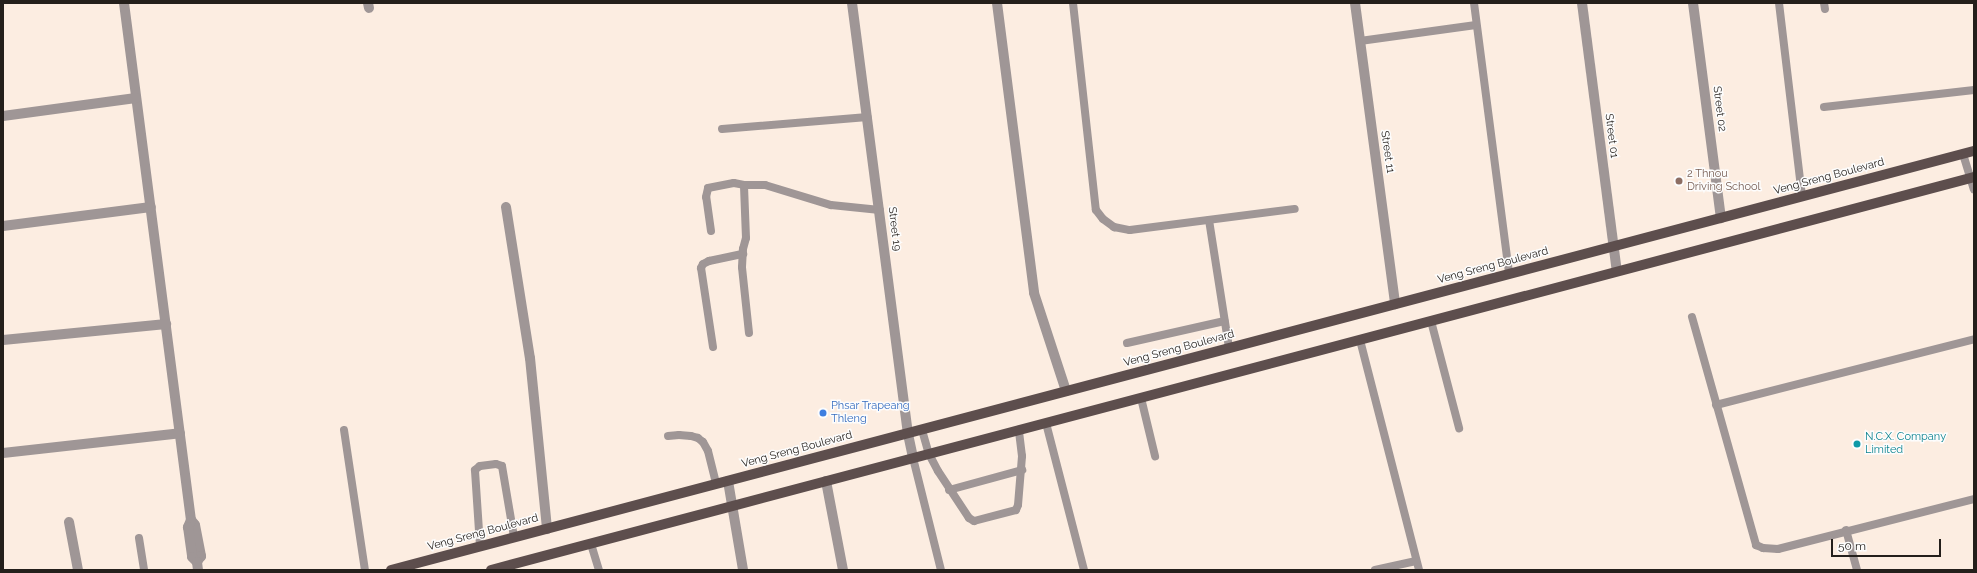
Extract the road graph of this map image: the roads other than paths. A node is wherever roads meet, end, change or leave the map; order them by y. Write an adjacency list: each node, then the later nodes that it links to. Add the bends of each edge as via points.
1 (124, 3): 13 (street)
2 (852, 3): 16 (street, Street 19)
3 (997, 3): 48 (street, via 1034,293)
4 (1073, 3): 29 (lane, via 1096,210 1114,227 1130,230)
5 (1355, 3): 11 (street, Street 11)
6 (1474, 3): 10 (lane)
7 (1582, 3): 32 (street, Street 01)
8 (1693, 3): 28 (street, Street 02)
9 (1779, 3): 23 (lane)
10 (1476, 25): 11 (lane); 35 (lane)
11 (1360, 41): 36 (street, Street 11)
12 (1974, 90): 14 (lane)
13 (136, 98): 15 (street); 25 (street)
14 (1824, 107)
15 (3, 116)
16 (868, 117): 17 (lane); 27 (street, Street 19)
17 (722, 129)
18 (1974, 151): 19 (main road, Veng Sreng Boulevard)
19 (1963, 154): 20 (lane); 23 (main road, Veng Sreng Boulevard)
20 (1972, 177): 22 (lane); 34 (main road)
21 (744, 185): 27 (lane, via 765,185 831,205); 31 (lane, via 734,183 708,188 706,197); 33 (lane, via 746,238)
22 (1974, 189)
23 (1802, 197): 28 (main road, Veng Sreng Boulevard)
24 (506, 206): 71 (street, via 530,358)
25 (150, 207): 30 (street); 40 (street)
26 (1295, 209): 29 (lane)
27 (880, 210): 57 (street, Street 19)
28 (1721, 218): 32 (main road, Veng Sreng Boulevard)
29 (1209, 220): 38 (lane)
30 (3, 226)
31 (711, 231)
32 (1612, 247): 34 (street, Street 01); 35 (main road, Veng Sreng Boulevard)
33 (743, 254): 41 (lane); 46 (lane, via 709,261 701,268)
34 (1617, 272): 39 (main road)
35 (1509, 274): 36 (main road, Veng Sreng Boulevard)
36 (1395, 304): 47 (main road, Veng Sreng Boulevard)
37 (1692, 317): 50 (lane)
38 (1225, 321): 45 (lane); 47 (lane)
39 (1431, 321): 44 (main road); 52 (lane)
40 (166, 324): 43 (street); 56 (street)
41 (749, 333)
42 (1974, 339): 50 (lane)
43 (3, 340)
44 (1360, 340): 49 (main road); 77 (lane)
45 (1127, 343)
46 (713, 347)
47 (1229, 348): 48 (main road, Veng Sreng Boulevard)
48 (1066, 392): 54 (main road, Veng Sreng Boulevard)
49 (1141, 398): 51 (main road); 61 (lane)
50 (1716, 404): 72 (lane, via 1756,545 1778,549)
51 (1046, 423): 55 (main road); 89 (lane)
52 (1459, 428)
53 (344, 430): 82 (lane)
54 (922, 430): 57 (main road, Veng Sreng Boulevard); 60 (lane)
55 (1019, 430): 60 (main road); 63 (lane)
56 (180, 433): 59 (street); 78 (street, via 191,520 195,525 201,556)
57 (908, 434): 62 (street, Street 19); 64 (main road, Veng Sreng Boulevard)
58 (668, 436): 66 (lane, via 691,436 702,442 708,451)
59 (3, 453)
60 (929, 454): 62 (main road); 67 (lane)
61 (1155, 456)
62 (913, 458): 65 (main road); 88 (lane)
63 (1022, 470): 67 (lane); 67 (lane, via 1018,505 1013,512 974,521 969,518)
64 (728, 481): 66 (main road, Veng Sreng Boulevard); 69 (street)
65 (826, 481): 69 (main road); 87 (street)
66 (716, 484): 71 (main road, Veng Sreng Boulevard)
67 (949, 490)
68 (1974, 499): 72 (lane)
69 (732, 506): 75 (main road); 86 (street)
70 (69, 522): 80 (street)
71 (547, 529): 73 (main road, Veng Sreng Boulevard)
72 (1846, 530): 92 (lane)
73 (514, 537): 76 (main road, Veng Sreng Boulevard); 76 (lane, via 502,466 480,466 475,470)
74 (139, 538): 81 (lane)
75 (590, 544): 79 (main road); 85 (lane)
76 (480, 546): 83 (main road, Veng Sreng Boulevard)
77 (1416, 561): 90 (lane); 91 (lane)
78 (197, 566)
79 (512, 567): 84 (main road)
80 (78, 570)
81 (144, 570)
82 (365, 570)
83 (391, 570)
84 (491, 570)
85 (599, 570)
86 (743, 570)
87 (843, 570)
88 (941, 570)
89 (1084, 570)
90 (1375, 570)
91 (1419, 570)
92 (1857, 570)

